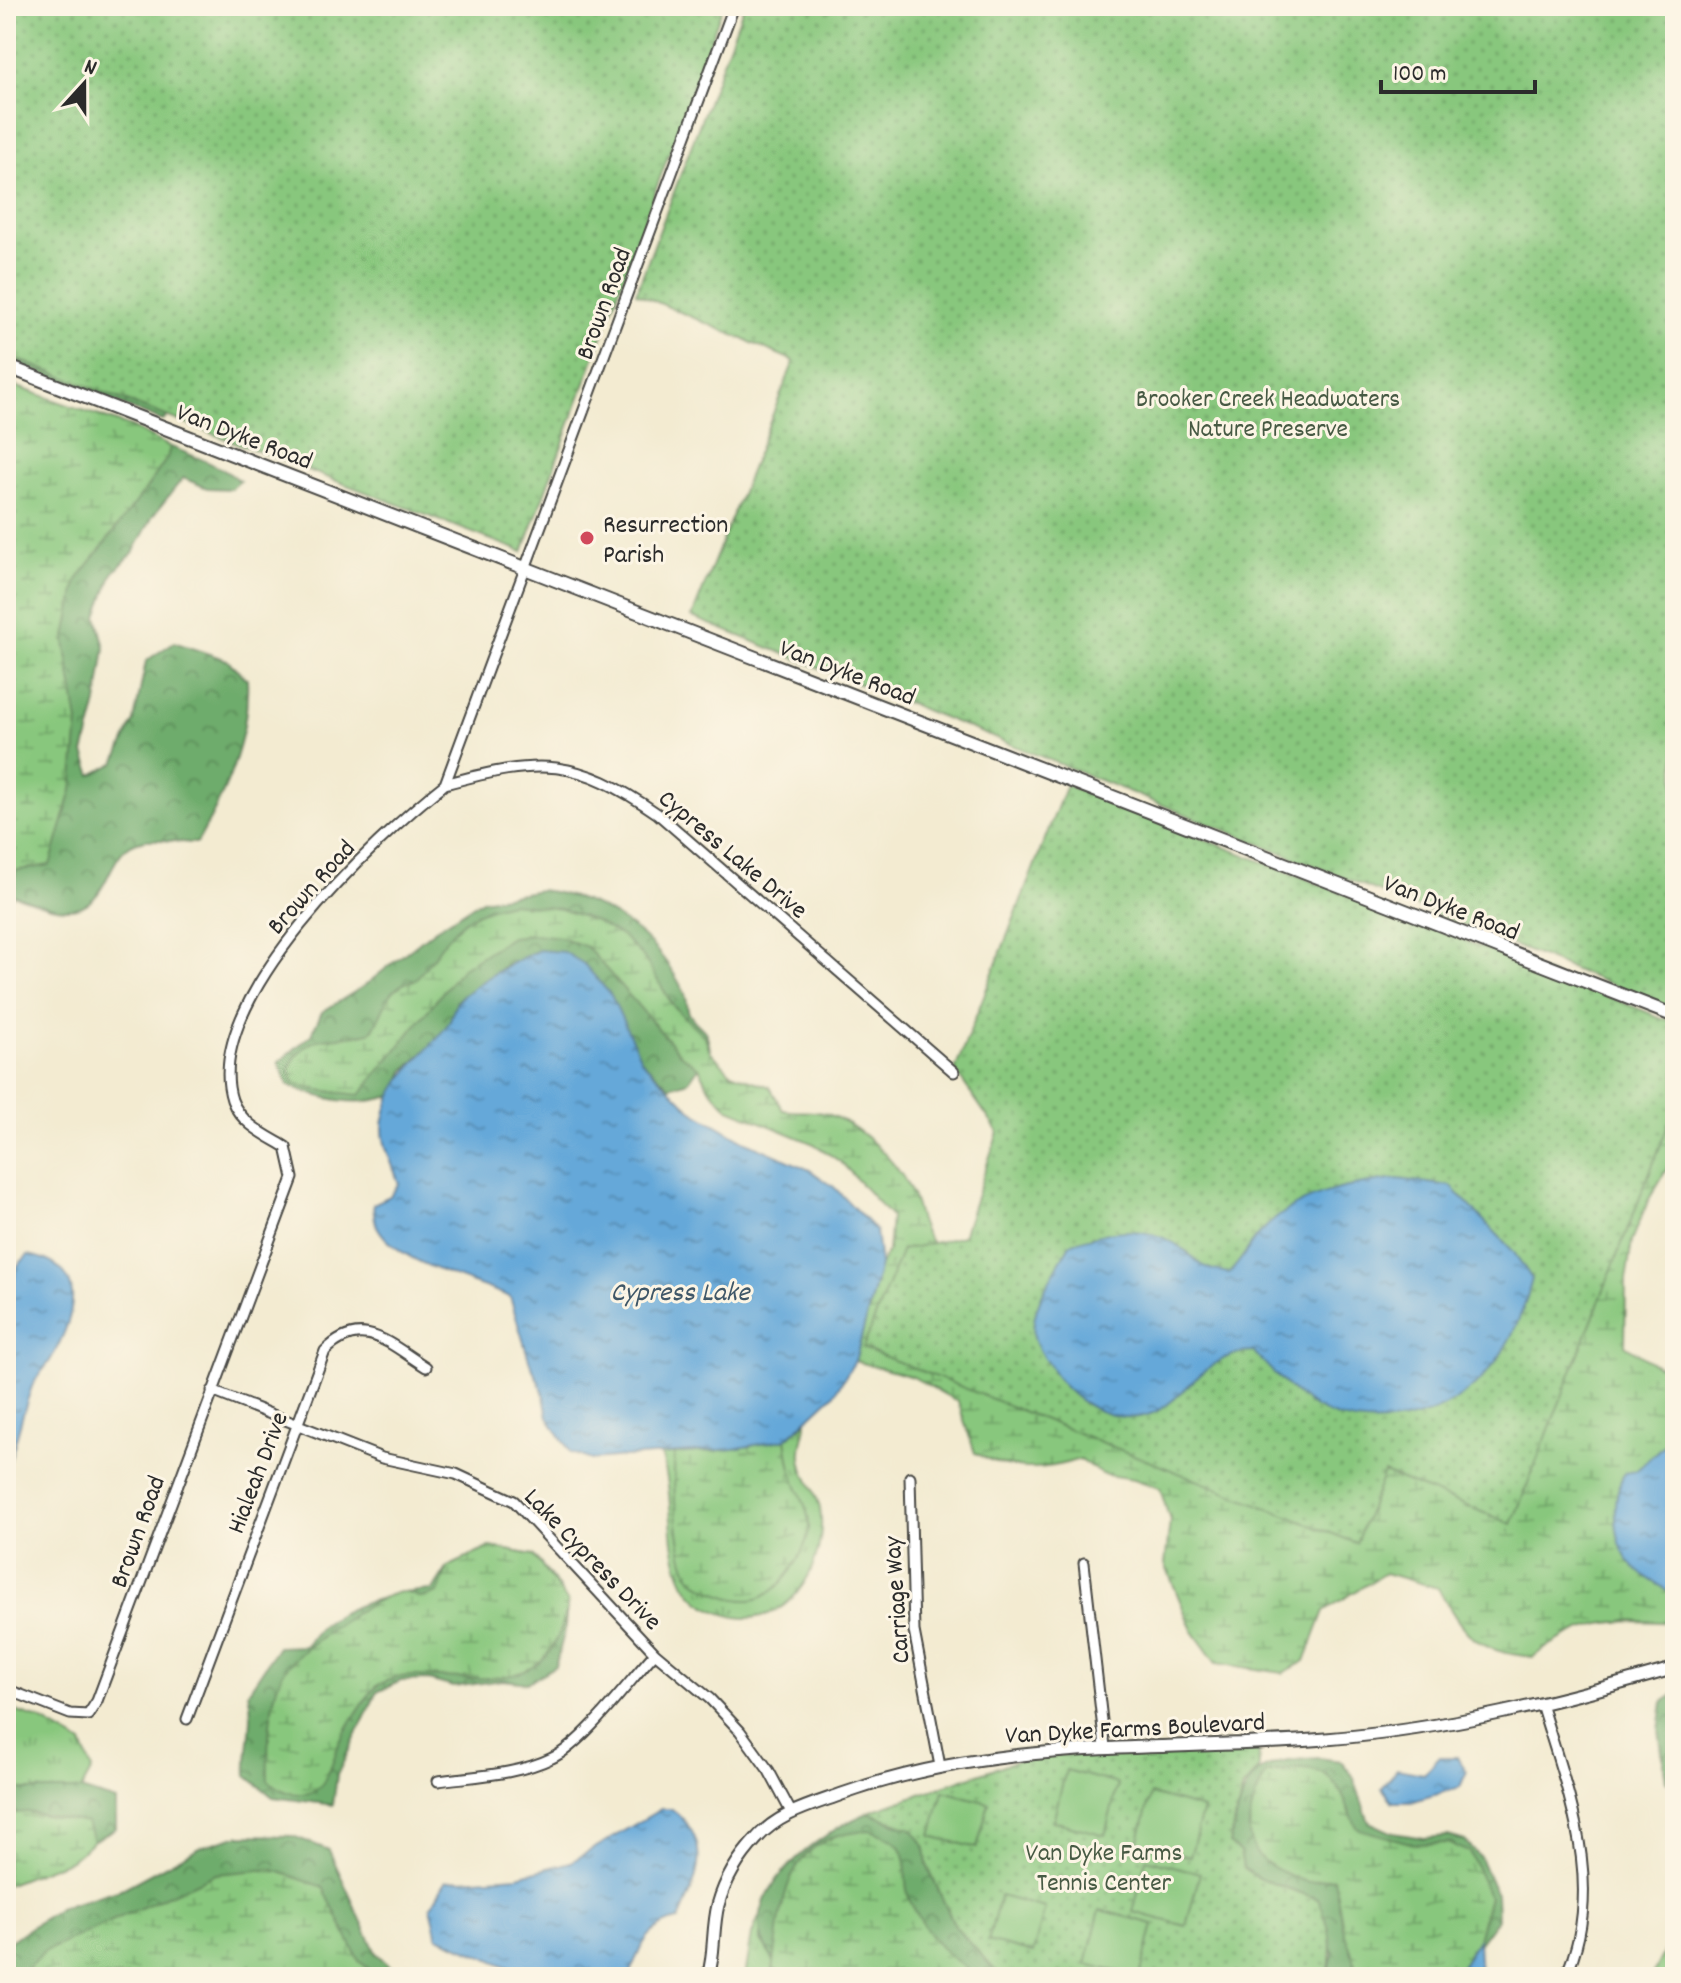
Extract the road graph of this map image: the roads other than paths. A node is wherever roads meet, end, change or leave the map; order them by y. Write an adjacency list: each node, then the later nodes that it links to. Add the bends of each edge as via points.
1 (734, 6): 3 (street, Brown Road)
2 (6, 366): 3 (main road, Van Dyke Road)
3 (527, 570): 4 (street, Brown Road); 5 (main road, Van Dyke Road)
4 (445, 784): 6 (street, Cypress Lake Drive, via 503,769 555,766 581,771 625,791); 8 (street, Brown Road, via 400,819 288,940 241,1017 229,1060 232,1100 247,1122 286,1147 293,1178)
5 (1675, 1016)
6 (954, 1072)
7 (426, 1367): 9 (street, Hialeah Drive, via 367,1332 341,1335 325,1351)
8 (212, 1391): 9 (street, Lake Cypress Drive); 14 (street, Brown Road, via 88,1715 70,1714)
9 (298, 1423): 12 (street, Lake Cypress Drive, via 382,1458 456,1474 514,1501); 16 (street, Hialeah Drive)
10 (910, 1477): 18 (street, Carriage Way, via 914,1631)
11 (1084, 1563): 17 (street)
12 (655, 1653): 19 (street, via 555,1757 525,1769); 20 (street, Lake Cypress Drive, via 740,1731)
13 (1675, 1668): 15 (street, Van Dyke Farms Boulevard)
14 (6, 1689)
15 (1542, 1707): 17 (street, Van Dyke Farms Boulevard, via 1458,1724 1326,1739); 22 (street, via 1580,1843 1584,1895)
16 (187, 1719)
17 (1105, 1747): 18 (street, Van Dyke Farms Boulevard, via 1024,1752)
18 (940, 1766): 20 (street, Van Dyke Farms Boulevard)
19 (438, 1781)
20 (791, 1812): 21 (street, Van Dyke Farms Boulevard, via 758,1836 733,1869 718,1906)
21 (708, 1977)
22 (1565, 1977)

